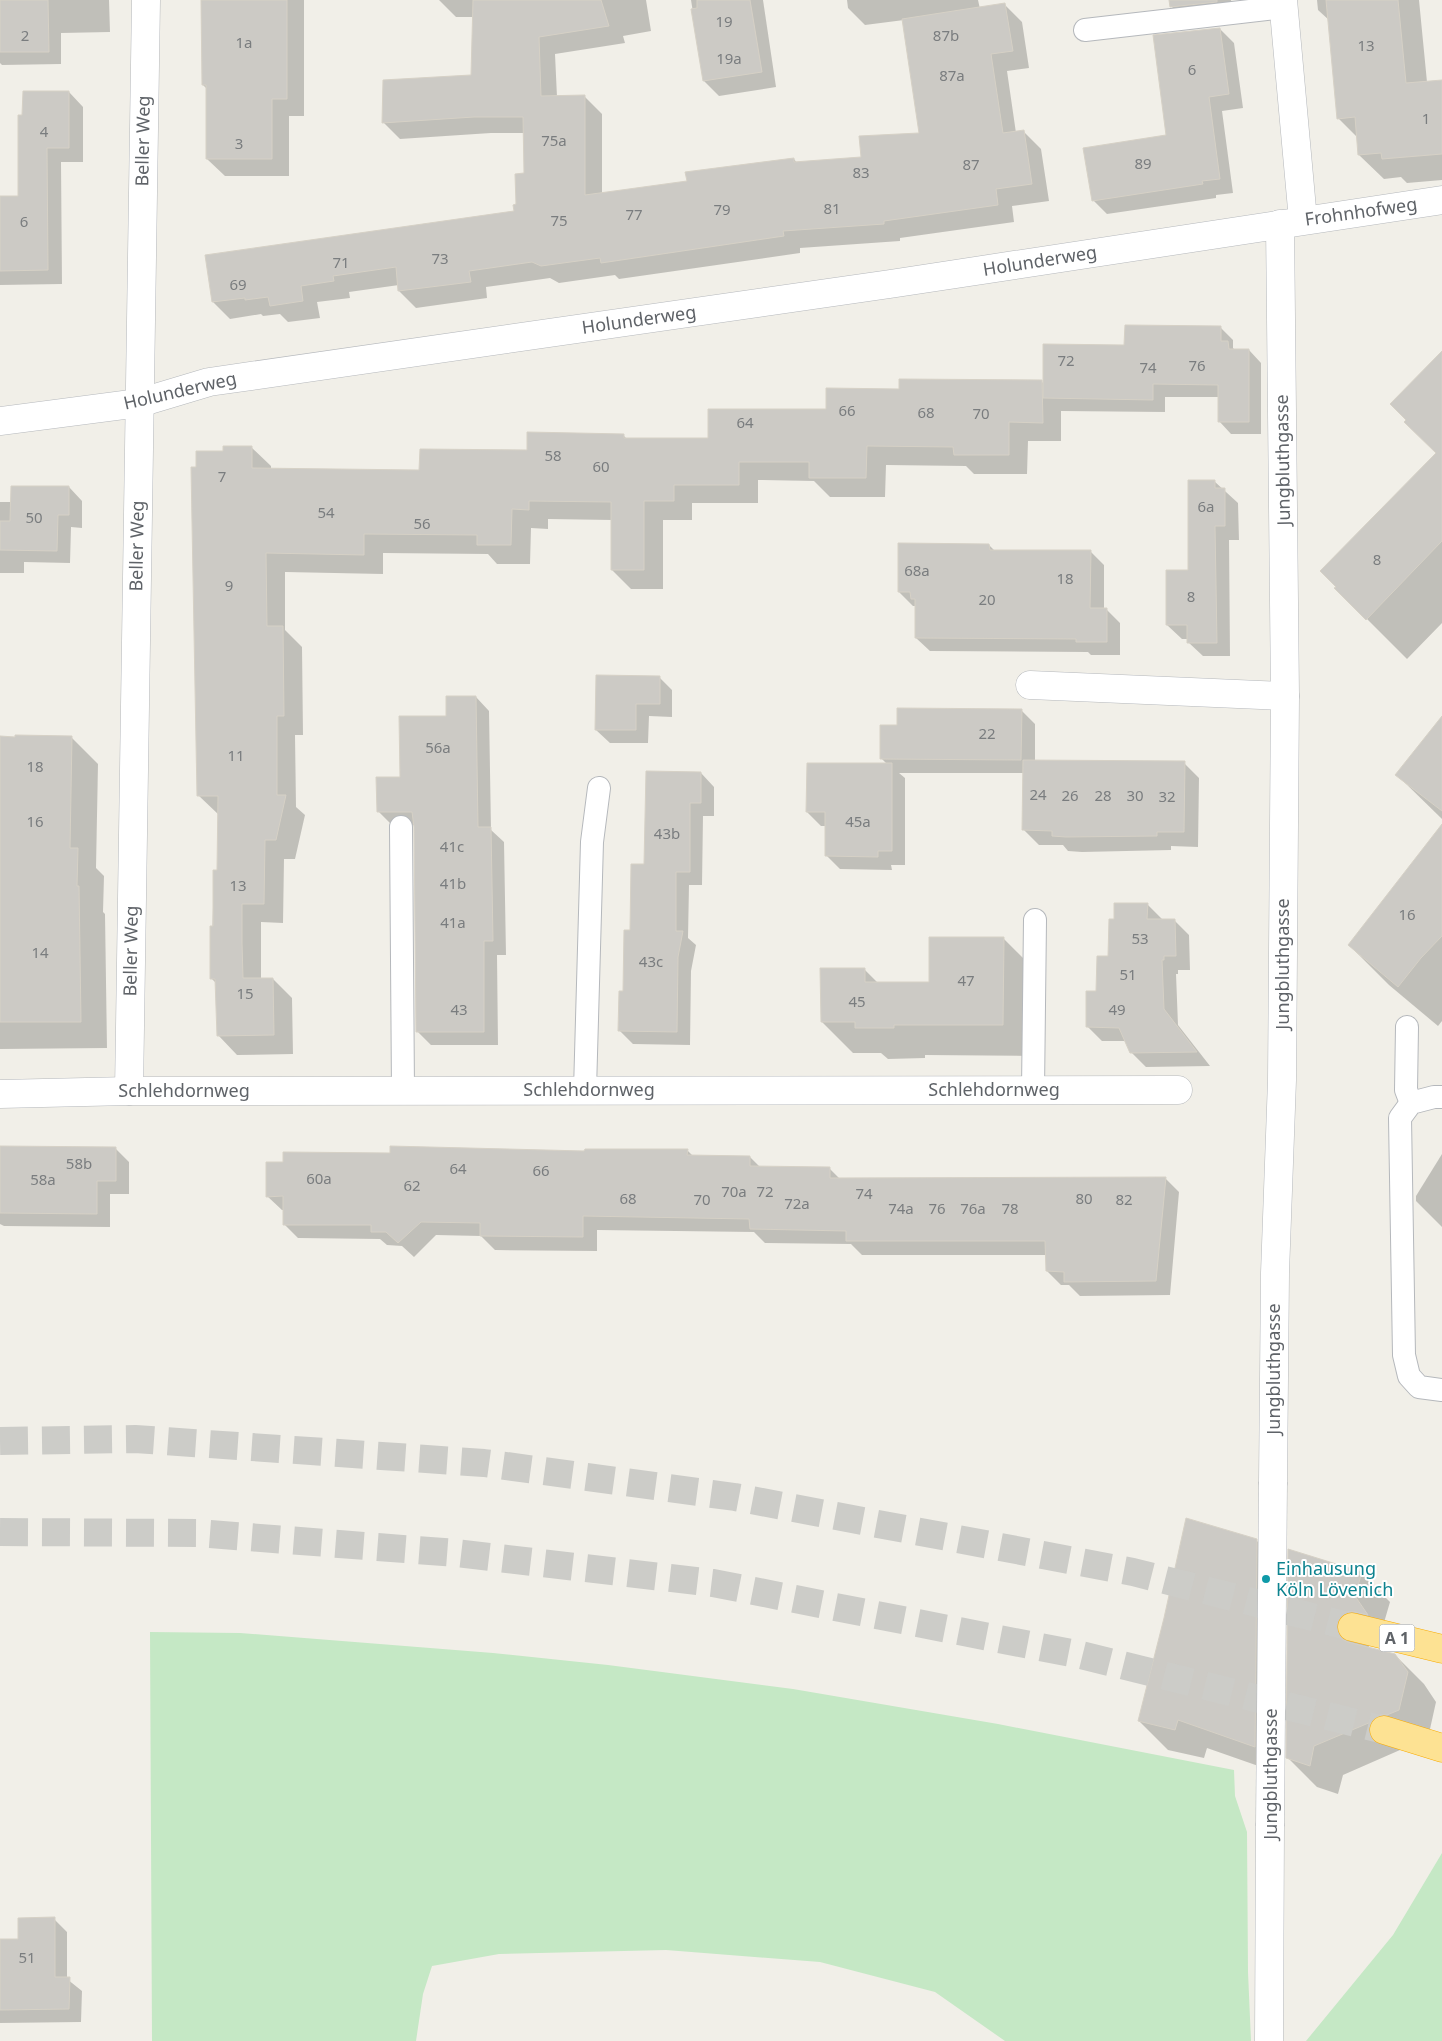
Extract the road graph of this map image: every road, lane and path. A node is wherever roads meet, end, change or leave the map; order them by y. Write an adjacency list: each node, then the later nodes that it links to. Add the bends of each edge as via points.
1 (146, 0): 6 (street, Beller Weg)
2 (1284, 3): 3 (lane); 5 (street, Jungbluthgasse)
3 (1085, 30)
4 (1442, 200): 5 (street, Frohnhofweg)
5 (1291, 222): 6 (street, Holunderweg, via 890,284 209,382); 9 (street, Jungbluthgasse)
6 (139, 403): 7 (street, Holunderweg); 18 (street, Beller Weg)
7 (0, 422)
8 (1030, 685): 9 (street)
9 (1285, 696): 27 (street, Jungbluthgasse, bridge, via 1282,1080 1274,1273)
10 (599, 788): 15 (lane, via 592,842)
11 (401, 827): 14 (lane)
12 (1035, 920): 16 (lane)
13 (1406, 1027): 21 (lane, via 1406,1090)
14 (403, 1090): 15 (street, Schlehdornweg); 18 (street, Schlehdornweg)
15 (585, 1090): 16 (street, Schlehdornweg)
16 (1033, 1090): 17 (street, Schlehdornweg)
17 (1178, 1090)
18 (129, 1091): 19 (street, Schlehdornweg)
19 (0, 1094)
20 (1442, 1097): 21 (lane)
21 (1411, 1103): 22 (lane, via 1400,1118 1404,1355 1409,1376 1419,1388)
22 (1442, 1390)
23 (1352, 1627): 24 (highway, A 1)
24 (1442, 1648)
25 (1384, 1730): 26 (highway)
26 (1442, 1748)
27 (1269, 2041)

